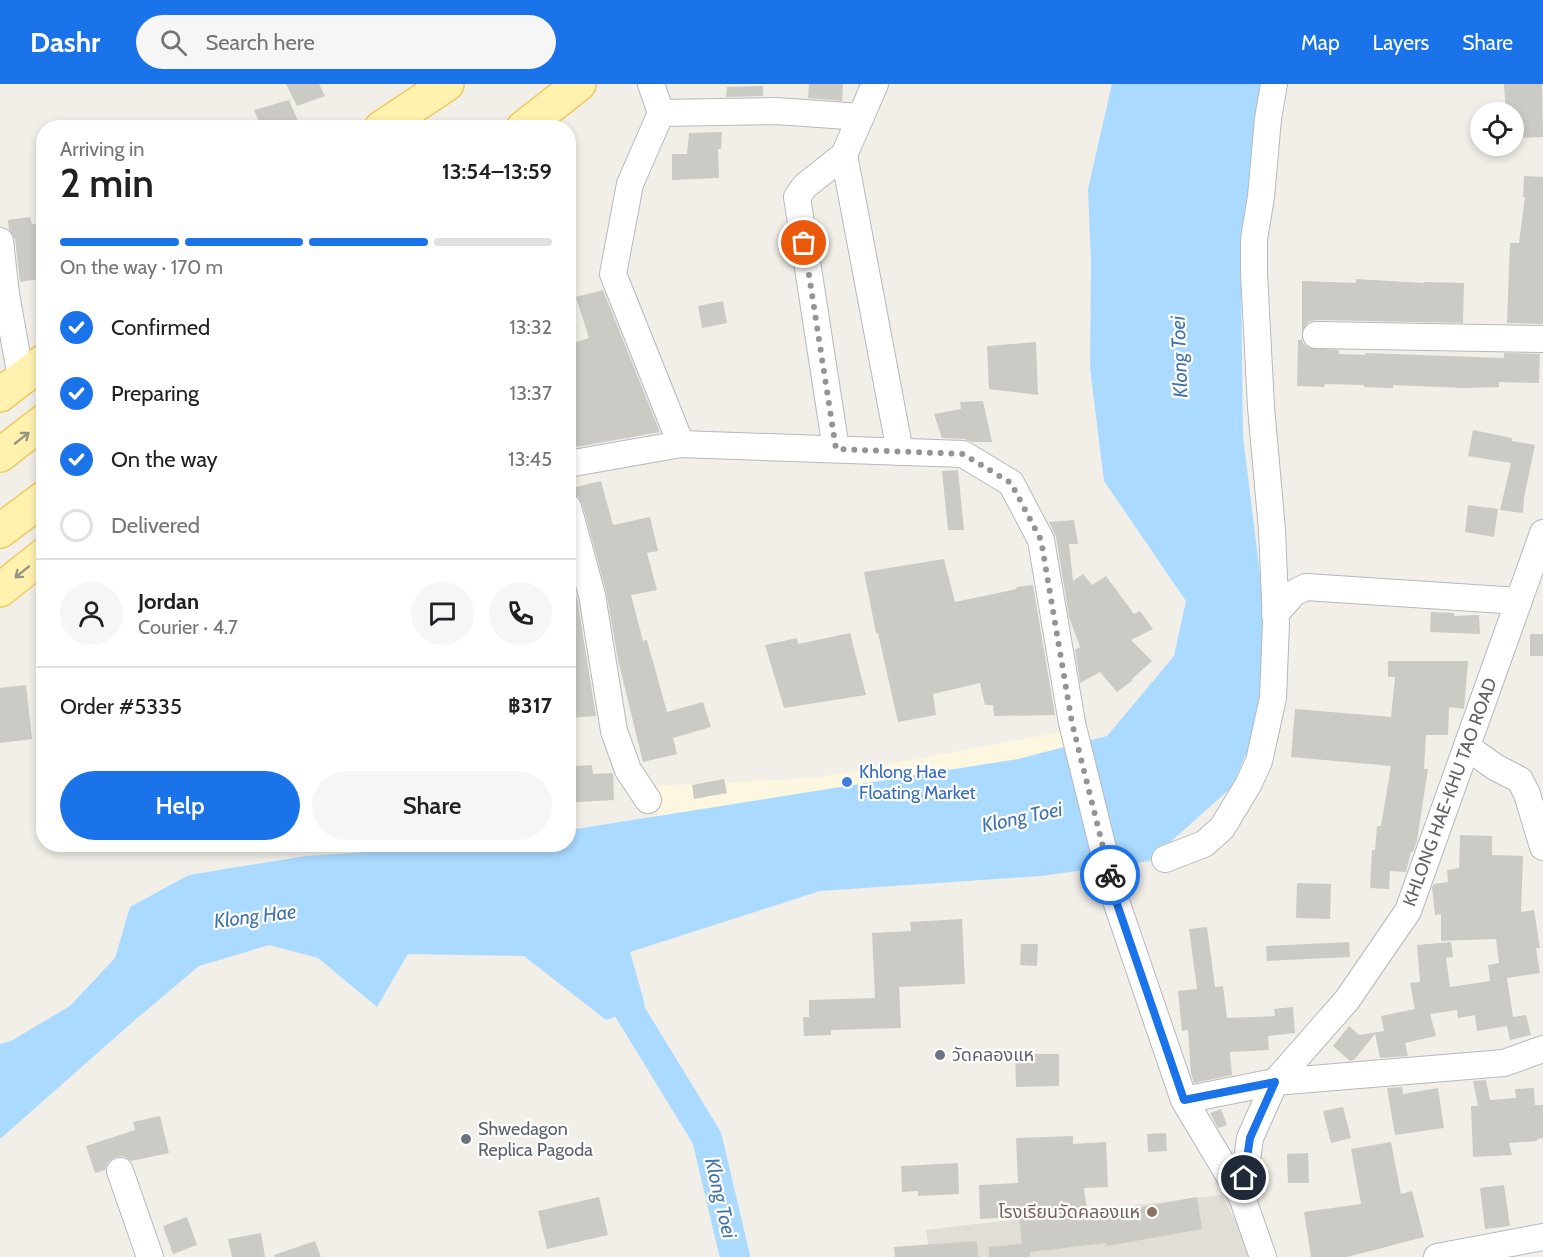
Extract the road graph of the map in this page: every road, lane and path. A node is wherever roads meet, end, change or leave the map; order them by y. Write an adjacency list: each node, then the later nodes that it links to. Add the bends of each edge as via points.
1 (447, 84): 10 (main road)
2 (473, 84): 11 (main road)
3 (579, 84): 12 (main road)
4 (588, 84): 13 (main road)
5 (651, 84): 8 (street)
6 (875, 84): 9 (street)
7 (1274, 84): 32 (street, via 1254,239 1254,273)
8 (661, 113): 9 (street, via 777,111); 20 (street, via 630,184 613,274)
9 (861, 117): 14 (street)
10 (393, 120)
11 (427, 120)
12 (533, 120)
13 (550, 120)
14 (844, 155): 21 (street, via 797,197); 22 (street)
15 (0, 242): 18 (street)
16 (1316, 336): 17 (street)
17 (1543, 339)
18 (22, 378)
19 (36, 427): 23 (main road, one-way to 19)
20 (681, 444): 21 (street); 24 (street)
21 (836, 449): 22 (street)
22 (900, 452): 40 (street, via 963,454 1011,483 1041,540 1072,723 1116,901)
23 (0, 455)
24 (576, 463)
25 (36, 504): 26 (main road)
26 (0, 531)
27 (1543, 533): 31 (street, KHLONG HAE-KHU TAO ROAD)
28 (576, 537): 35 (street, via 592,596 614,731 628,770)
29 (36, 561): 30 (main road, one-way to 30)
30 (0, 590)
31 (1528, 599): 32 (street, via 1306,587 1294,593); 33 (street, KHLONG HAE-KHU TAO ROAD)
32 (1275, 615): 37 (street, via 1273,698 1254,773 1221,828 1204,844)
33 (1467, 747): 34 (street); 39 (street, KHLONG HAE-KHU TAO ROAD, via 1408,911 1347,1000)
34 (1535, 792): 36 (street)
35 (648, 800)
36 (1543, 847)
37 (1166, 859)
38 (1543, 1049): 39 (street, via 1504,1063)
39 (1275, 1082): 40 (street); 42 (street, KHLONG HAE-KHU TAO ROAD, via 1250,1138)
40 (1184, 1100): 42 (street)
41 (120, 1171): 44 (street)
42 (1242, 1197): 45 (street, KHLONG HAE-KHU TAO ROAD)
43 (1543, 1237): 46 (street)
44 (150, 1257)
45 (1263, 1257)
46 (1437, 1257)

